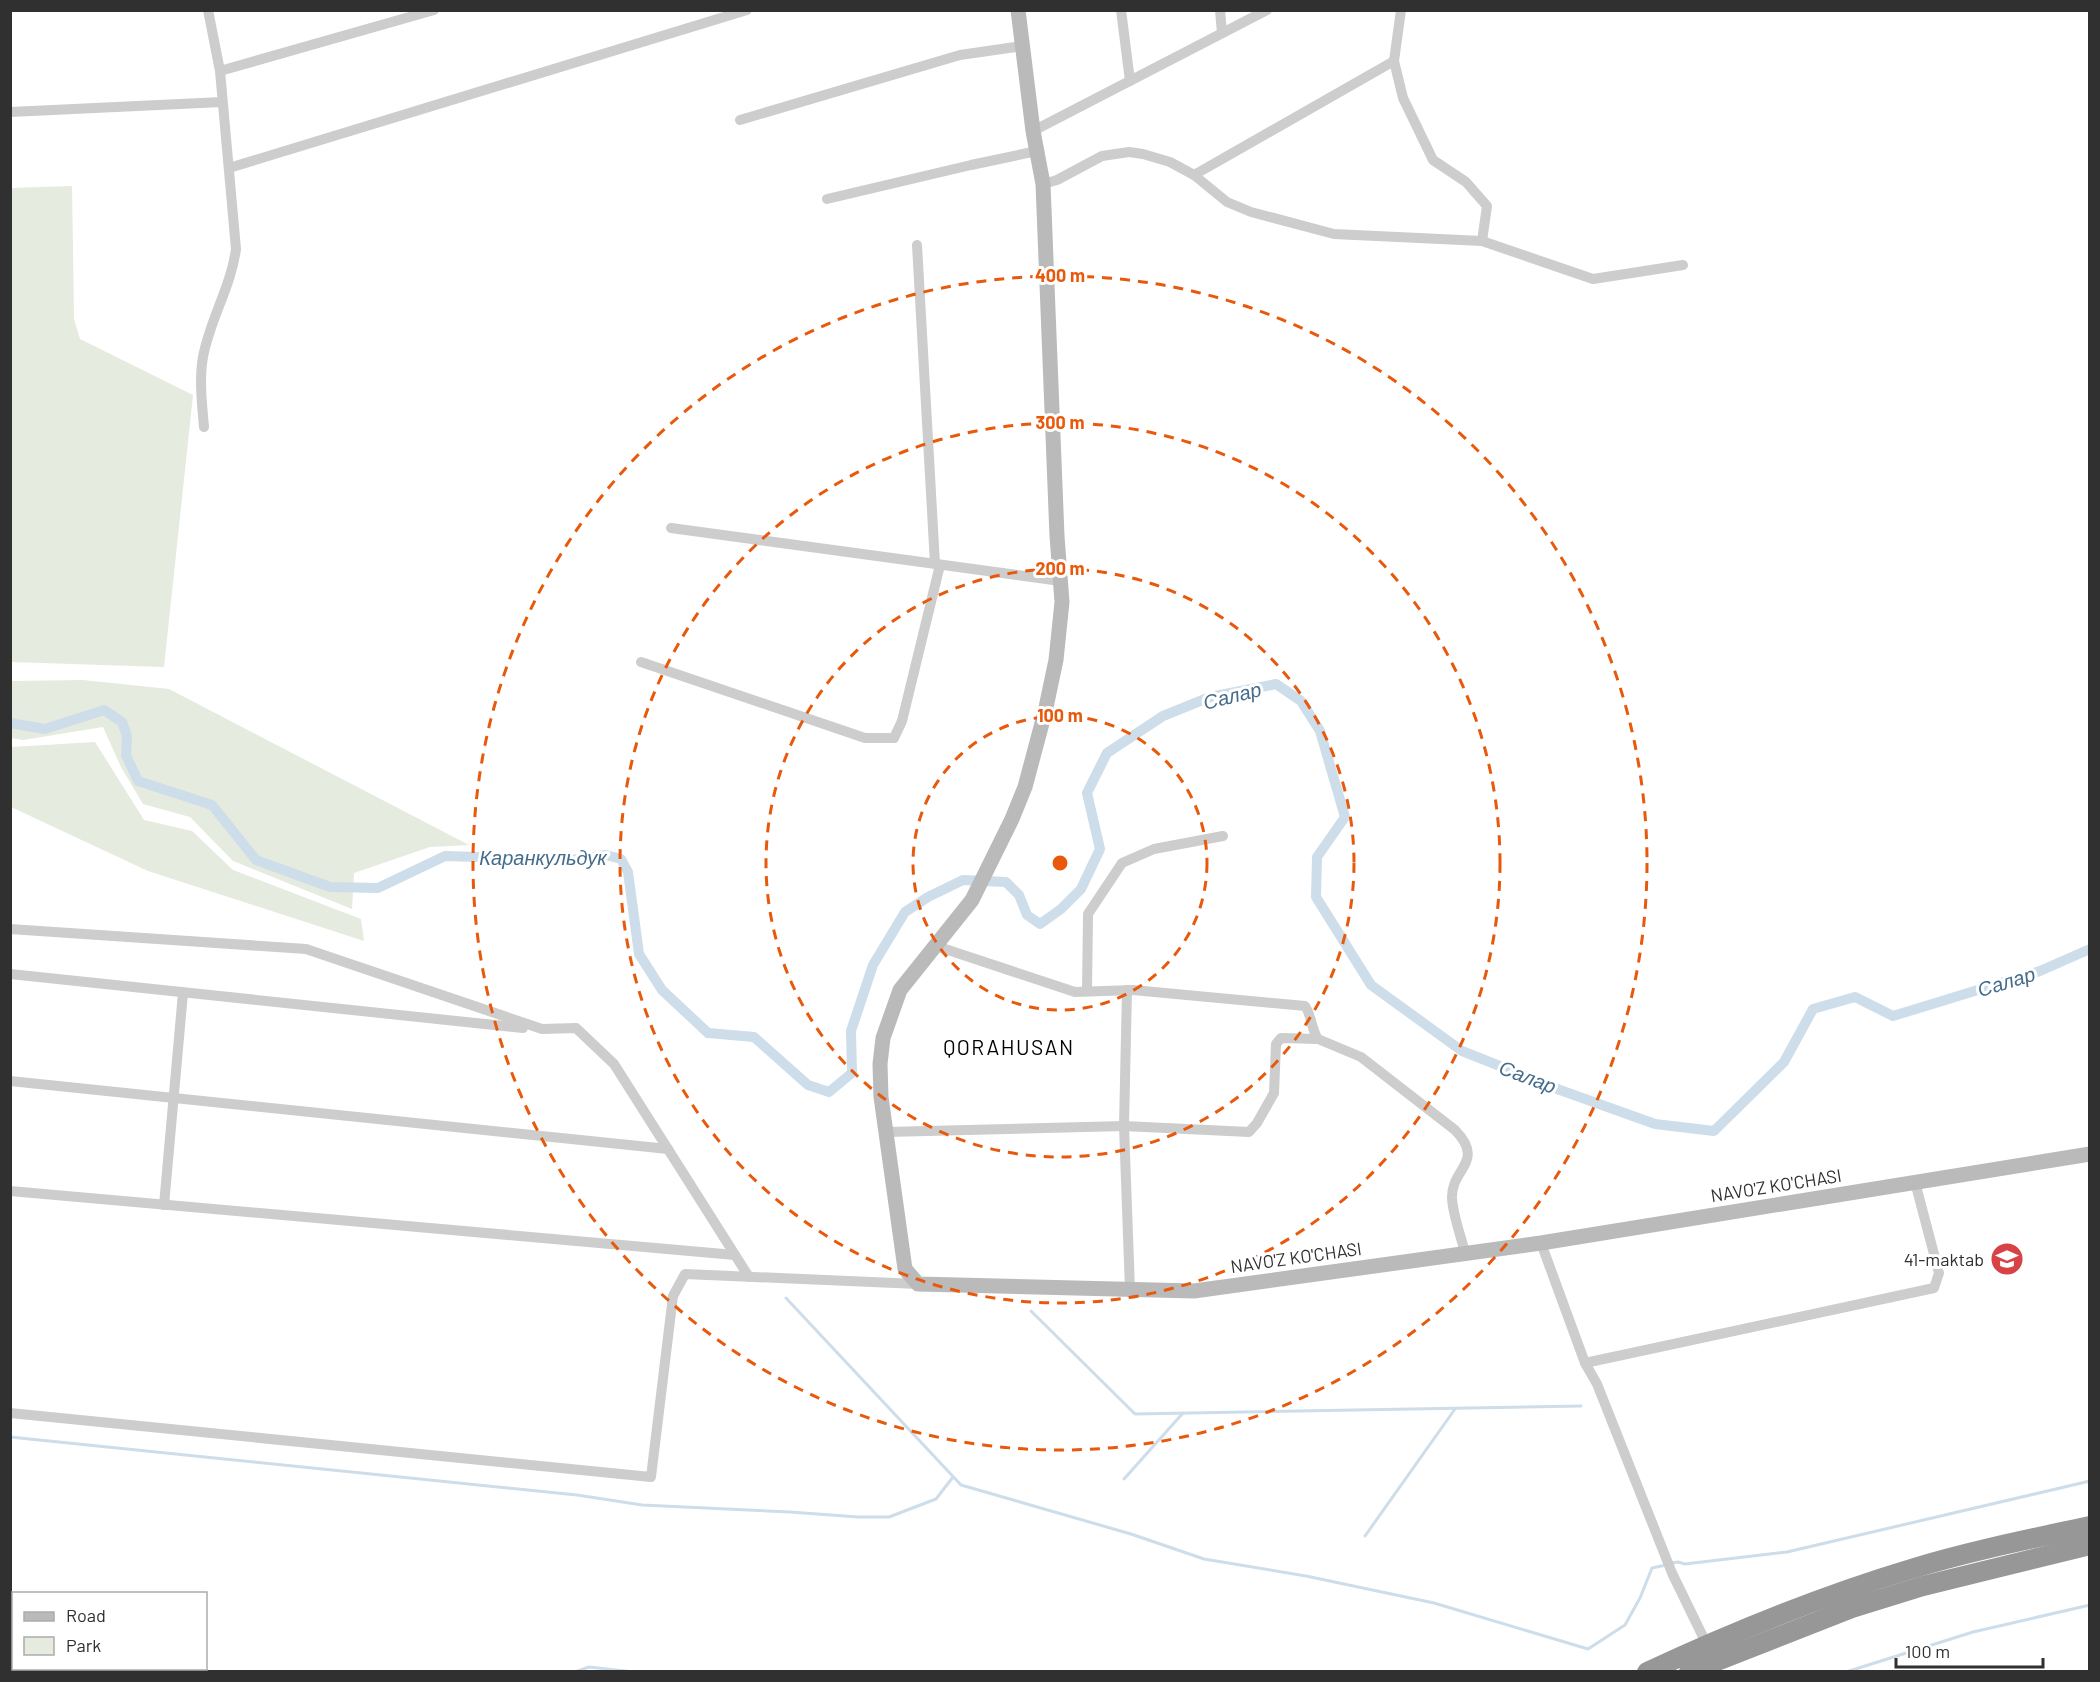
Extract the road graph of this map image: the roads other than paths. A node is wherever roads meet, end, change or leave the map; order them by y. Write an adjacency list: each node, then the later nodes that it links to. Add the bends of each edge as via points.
1 (208, 10): 12 (street)
2 (434, 10): 12 (street)
3 (747, 10): 19 (street)
4 (1018, 10): 10 (street)
5 (1121, 10): 13 (street)
6 (1220, 10): 9 (street)
7 (1268, 10): 9 (street)
8 (1401, 10): 11 (street)
9 (1222, 33): 13 (street)
10 (1022, 46): 16 (street, via 960,55); 17 (street)
11 (1394, 61): 20 (street); 23 (street, via 1403,98 1433,160 1466,182 1487,206)
12 (220, 71): 14 (street)
13 (1130, 81): 17 (street)
14 (222, 102): 15 (street); 19 (street)
15 (10, 112)
16 (740, 120)
17 (1033, 131): 18 (street)
18 (1037, 151): 21 (street); 22 (street)
19 (230, 168): 26 (street, via 234,269 203,358)
20 (1194, 175): 21 (street, via 1170,162 1129,152 1102,156); 23 (street, via 1227,202 1243,209 1335,234)
21 (1043, 184): 29 (street)
22 (827, 199)
23 (1482, 241): 25 (street, via 1593,279)
24 (917, 245): 28 (street)
25 (1683, 265)
26 (204, 427)
27 (671, 528): 28 (street)
28 (937, 565): 29 (street); 30 (street, via 902,721 894,738 866,738)
29 (1061, 581): 33 (street, via 1056,660 1025,787 972,900)
30 (641, 662)
31 (1223, 836): 36 (street, via 1154,849 1122,863 1088,914)
32 (10, 929): 38 (street, via 306,948)
33 (936, 946): 36 (street, via 1076,992); 43 (street, via 900,990 883,1038 881,1097)
34 (10, 974): 37 (street)
35 (1127, 990): 36 (street); 39 (street, via 1298,1004 1305,1006); 42 (street)
36 (1088, 991)
37 (183, 993): 38 (street); 41 (street)
38 (542, 1029): 44 (street, via 576,1028 614,1064)
39 (1318, 1039): 42 (street, via 1281,1038 1276,1044 1274,1093 1249,1132); 50 (street, via 1361,1057 1466,1141 1469,1150 1452,1200)
40 (10, 1081): 41 (street)
41 (173, 1098): 44 (street); 48 (street)
42 (1124, 1126): 43 (street); 56 (street)
43 (886, 1132): 52 (street)
44 (668, 1149): 51 (street)
45 (2090, 1154): 46 (street, NAVO'Z KO'CHASI)
46 (1915, 1182): 49 (street, NAVO'Z KO'CHASI); 57 (street, via 1939,1273 1934,1288)
47 (10, 1191): 48 (street)
48 (164, 1205): 51 (street)
49 (1541, 1243): 50 (street, NAVO'Z KO'CHASI); 57 (street)
50 (1465, 1253): 56 (street, NAVO'Z KO'CHASI, via 1194,1292)
51 (735, 1255): 53 (street)
52 (904, 1269): 54 (street); 55 (street)
53 (749, 1277): 54 (street); 58 (street, via 685,1274 673,1296 651,1477)
54 (890, 1283): 55 (street)
55 (918, 1284): 56 (street, NAVO'Z KO'CHASI)
56 (1130, 1290)
57 (1585, 1363): 61 (street, via 1597,1384 1672,1573)
58 (10, 1413)
59 (2090, 1526): 61 (highway, via 1913,1568)
60 (2090, 1545): 63 (highway, via 1893,1595)
61 (1707, 1644): 62 (highway)
62 (1647, 1671)
63 (1689, 1671)

